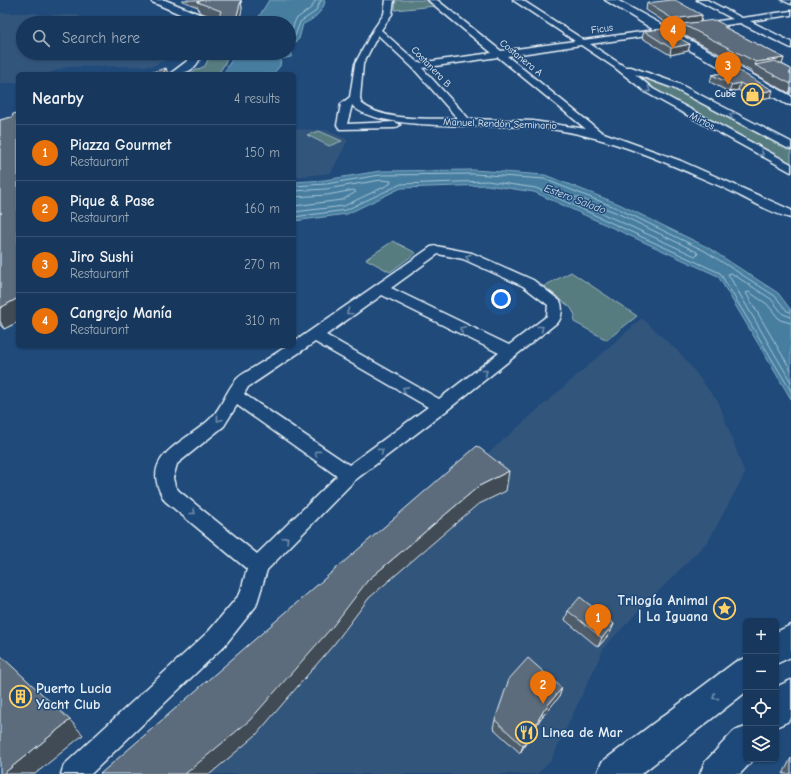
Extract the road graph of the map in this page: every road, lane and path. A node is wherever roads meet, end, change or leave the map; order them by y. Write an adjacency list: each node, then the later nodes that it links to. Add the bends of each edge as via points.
1 (390, 0): 12 (street, via 388,14)
2 (432, 0): 16 (street, Costanera A)
3 (517, 0): 14 (street, Mirtos)
4 (610, 0): 13 (street)
5 (701, 0): 11 (street)
6 (786, 0): 8 (street)
7 (161, 2): 10 (street)
8 (791, 2)
9 (791, 13): 11 (street, Ficus, one-way to 9)
10 (195, 16)
11 (741, 20): 13 (street, Ficus); 15 (street)
12 (377, 30): 19 (street, Costanera B); 21 (street, via 359,64)
13 (663, 31): 14 (street, Ficus); 22 (street)
14 (583, 43): 16 (street, Ficus); 18 (street, Mirtos)
15 (791, 45)
16 (500, 55): 19 (street, Ficus); 25 (street, Costanera A)
17 (194, 60): 20 (street)
18 (617, 65): 26 (street, Mirtos, one-way to 18, via 676,86); 27 (street, Mirtos, one-way to 27, via 646,89 676,108)
19 (416, 66): 24 (street, Costanera B)
20 (179, 72)
21 (355, 98): 23 (street, Manuel Rendón Seminario, via 359,108 375,115); 23 (street, via 346,104 342,125 344,127 418,124)
22 (791, 101)
23 (425, 121): 24 (street, Manuel Rendón Seminario)
24 (466, 122): 25 (street, Manuel Rendón Seminario, via 533,124)
25 (597, 134): 28 (street, Manuel Rendón Seminario, via 677,162)
26 (791, 146)
27 (791, 170)
28 (791, 214)
29 (381, 289): 30 (street, one-way to 30); 31 (street, one-way to 29); 31 (street, one-way to 29, via 554,318 555,304 528,283 467,256 436,250)
30 (315, 336): 32 (street, via 242,383); 33 (street, one-way to 30)
31 (510, 352): 33 (street, one-way to 31)
32 (234, 395): 34 (street, one-way to 32); 35 (street, one-way to 35, via 218,422 171,459 164,476 166,487 172,496)
33 (440, 408): 34 (street, one-way to 33)
34 (349, 475): 35 (street, one-way to 34)
35 (258, 566): 42 (street, via 249,599 217,638)
36 (791, 639): 37 (street)
37 (779, 648)
38 (743, 675): 43 (street, one-way to 43)
39 (791, 696): 40 (street)
40 (779, 708)
41 (743, 746): 44 (street)
42 (73, 774)
43 (614, 774)
44 (716, 774)

